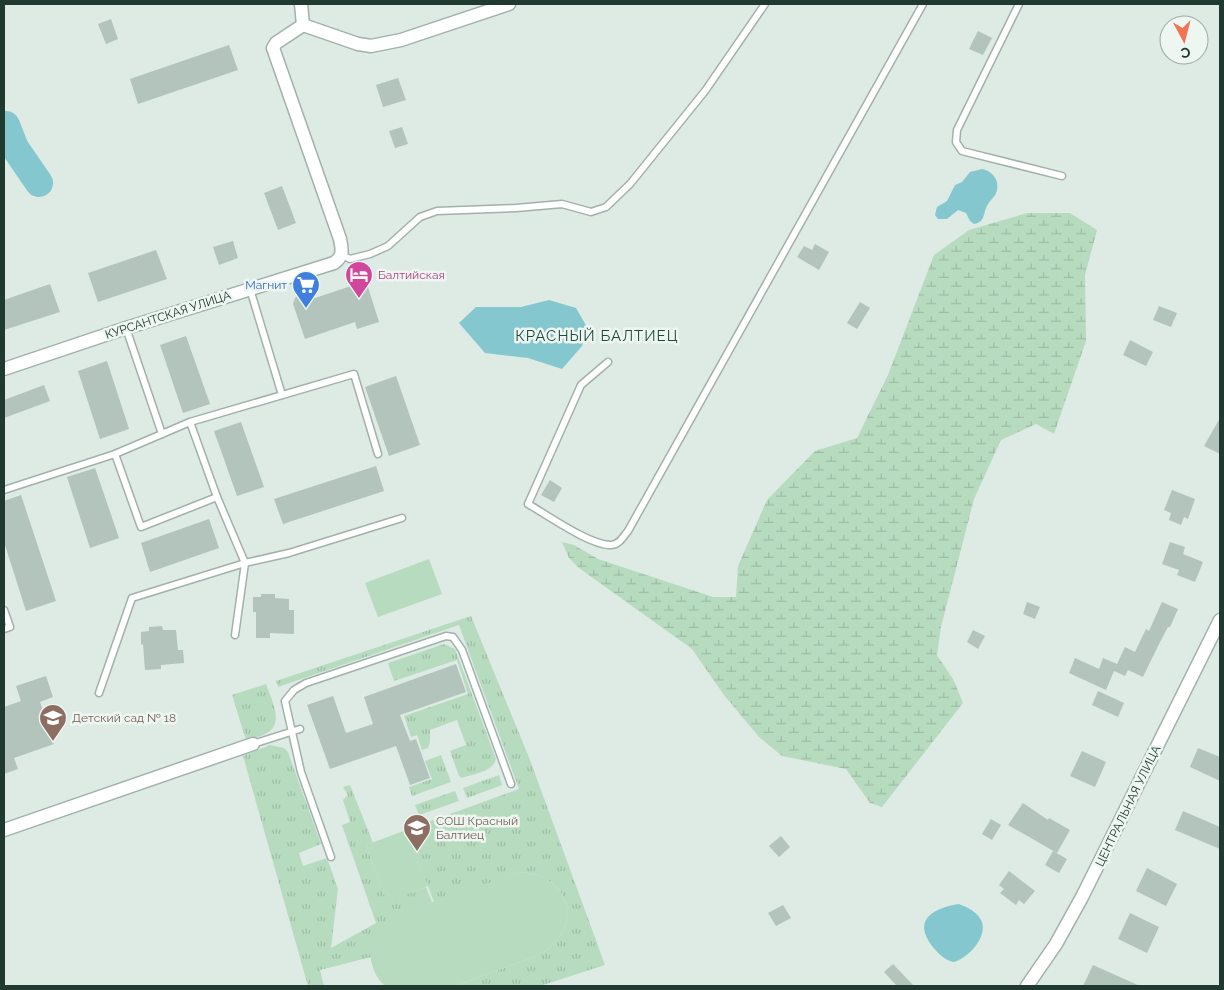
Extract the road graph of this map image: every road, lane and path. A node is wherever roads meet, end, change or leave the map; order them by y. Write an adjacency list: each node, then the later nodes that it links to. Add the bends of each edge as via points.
1 (301, 4): 6 (street)
2 (509, 4): 6 (street, via 401,40 371,46)
3 (764, 4): 8 (lane, via 706,91 630,184 606,207 591,212 562,204 437,211 420,217 388,246 350,259)
4 (922, 4): 11 (lane, via 628,531 621,541 612,545 596,543 528,504 581,385)
5 (1019, 4): 7 (lane, via 958,130 956,142 962,151)
6 (303, 25): 8 (street, via 273,48 340,239)
7 (1062, 176)
8 (342, 255): 9 (street, КУРСАНТСКАЯ УЛИЦА, via 334,263)
9 (250, 289): 10 (street, КУРСАНТСКАЯ УЛИЦА); 13 (lane)
10 (126, 328): 12 (street, КУРСАНТСКАЯ УЛИЦА); 15 (lane)
11 (608, 362)
12 (4, 369)
13 (282, 395): 14 (lane); 17 (lane, via 354,374)
14 (190, 422): 15 (lane); 19 (lane)
15 (162, 434): 16 (lane)
16 (115, 454): 18 (lane); 19 (lane, via 141,527)
17 (378, 454)
18 (4, 490)
19 (217, 497): 21 (lane)
20 (402, 518): 21 (lane)
21 (244, 563): 25 (lane); 26 (lane, via 132,598)
22 (4, 610): 24 (lane, via 10,627)
23 (1220, 620): 33 (street, ЦЕНТРАЛЬНАЯ УЛИЦА, via 1082,897 1051,952)
24 (4, 629)
25 (234, 635)
26 (99, 693)
27 (300, 729): 28 (lane)
28 (292, 732): 29 (lane); 30 (lane, via 285,701 294,690 306,683 446,636 452,637 462,650); 32 (lane, via 301,772)
29 (252, 744): 31 (street)
30 (511, 784)
31 (4, 830)
32 (331, 857)
33 (1027, 986)

